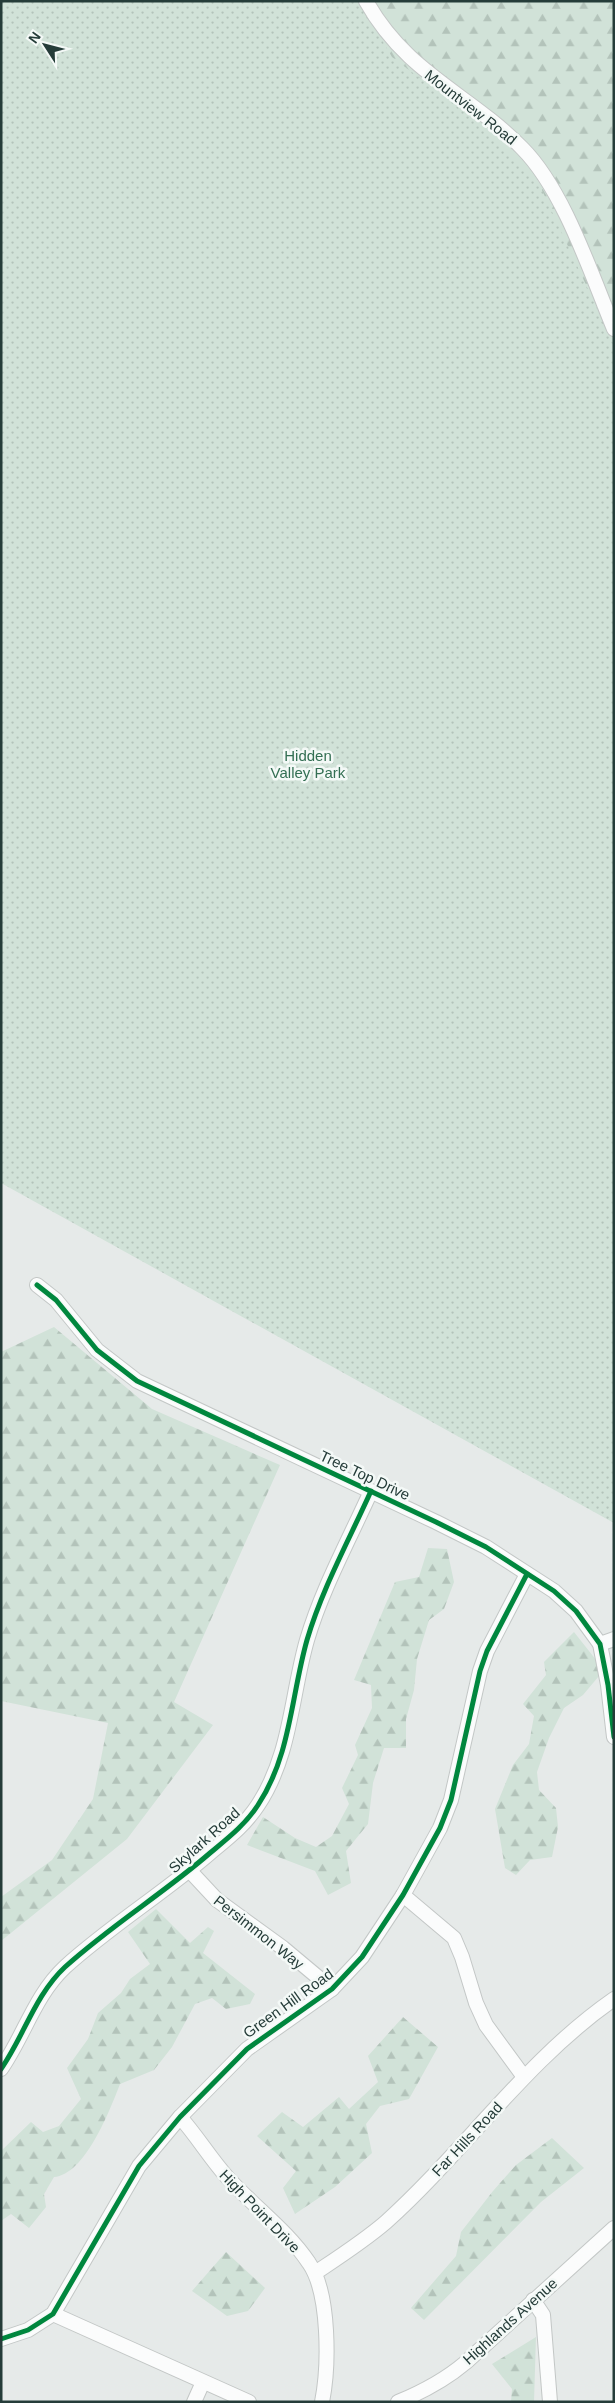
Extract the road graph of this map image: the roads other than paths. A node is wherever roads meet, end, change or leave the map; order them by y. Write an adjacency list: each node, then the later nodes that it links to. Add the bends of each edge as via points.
1 (366, 1): 2 (street, Mountview Road, via 380,24 408,57 504,131 542,171 558,198)
2 (614, 330)
3 (37, 1285): 4 (street, Tree Top Drive, via 56,1300 97,1350 137,1381)
4 (371, 1491): 5 (street, Tree Top Drive, via 486,1547); 9 (street, Skylark Road, via 314,1619 290,1724 269,1786 245,1823)
5 (527, 1574): 7 (street, Tree Top Drive, via 567,1602); 10 (street, Green Hill Road, via 480,1671 451,1800 440,1828)
6 (614, 1639): 7 (street)
7 (600, 1644): 8 (street, Tree Top Drive)
8 (614, 1737)
9 (190, 1871): 11 (street, Persimmon Way, via 217,1900); 13 (street, Skylark Road, via 55,1977)
10 (403, 1896): 11 (street, Green Hill Road, via 362,1958); 14 (street, via 454,1938 486,2025)
11 (332, 1989): 15 (street, Green Hill Road, via 247,2049)
12 (614, 1999): 14 (street, Far Hills Road)
13 (1, 2069)
14 (524, 2077): 17 (street, Far Hills Road, via 387,2221)
15 (180, 2117): 17 (street, High Point Drive, via 227,2177 287,2235); 19 (street, Green Hill Road, via 139,2166)
16 (614, 2228): 18 (street, Highlands Avenue)
17 (315, 2273): 24 (street, High Point Drive, via 323,2304 326,2343 326,2383)
18 (533, 2300): 25 (street, Highlands Avenue, via 450,2375); 26 (street, via 542,2314)
19 (53, 2314): 20 (street, Green Hill Road, via 28,2330); 21 (street)
20 (1, 2339)
21 (203, 2382): 22 (street); 23 (street)
22 (194, 2402)
23 (249, 2402)
24 (322, 2402)
25 (398, 2402)
26 (550, 2402)

